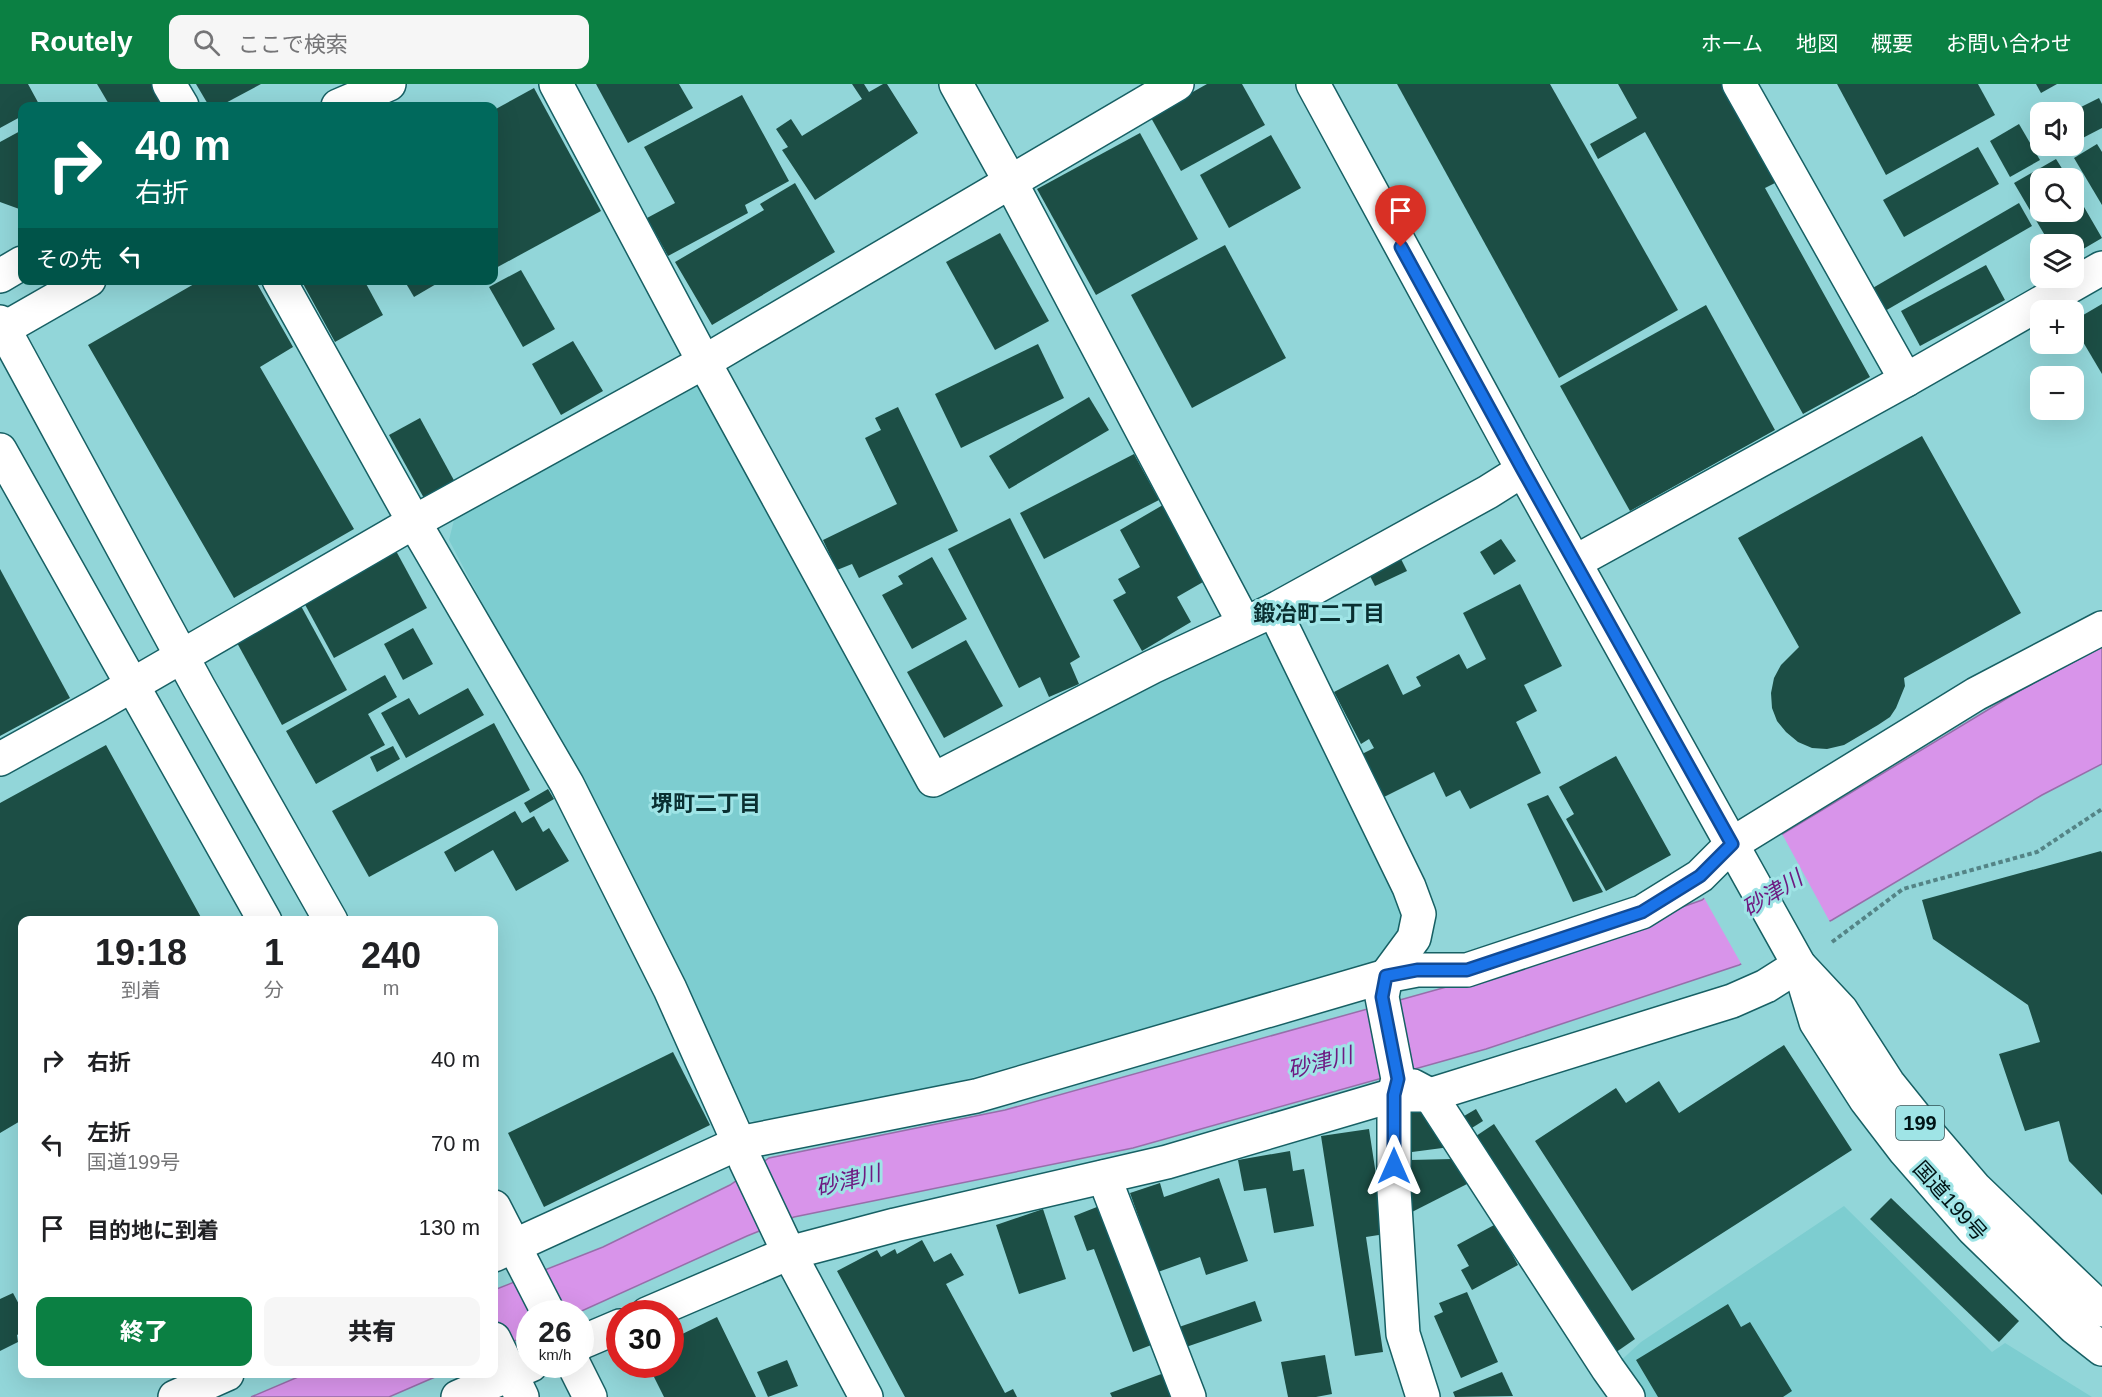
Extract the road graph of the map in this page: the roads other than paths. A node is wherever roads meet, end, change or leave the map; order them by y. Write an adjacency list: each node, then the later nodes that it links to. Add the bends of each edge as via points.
1 (169, 84): 8 (main road)
2 (390, 84): 9 (main road); 10 (main road)
3 (556, 84): 18 (main road)
4 (956, 84): 11 (main road)
5 (1177, 84): 11 (main road)
6 (1313, 84): 21 (main road, 国道199号 / 199)
7 (1740, 84): 19 (main road)
8 (180, 102)
9 (347, 102)
10 (365, 102)
11 (1011, 183): 18 (main road); 25 (main road)
12 (18, 265): 14 (main road)
13 (2102, 268): 19 (main road)
14 (0, 276)
15 (80, 285): 17 (main road)
16 (282, 285): 22 (main road)
17 (1, 328): 27 (main road)
18 (704, 362): 22 (main road); 25 (main road, via 933,780)
19 (1906, 380): 23 (main road)
20 (0, 450): 28 (main road)
21 (1523, 470): 23 (main road, 国道199号 / 199); 24 (main road)
22 (414, 522): 27 (main road); 37 (main road, via 567,784 670,989)
23 (1575, 562): 30 (main road, 国道199号 / 199)
24 (1274, 609): 25 (main road); 34 (main road, via 1419,914 1414,938)
25 (1244, 623)
26 (2102, 628): 30 (main road, via 1976,694)
27 (182, 657): 28 (main road); 32 (main road)
28 (132, 684): 29 (main road); 31 (main road)
29 (0, 759)
30 (1736, 852): 33 (main road, 国道199号 / 199); 34 (main road, via 1642,912 1467,970 1417,970)
31 (262, 916)
32 (328, 916)
33 (1795, 958): 36 (main road, via 1766,986 1732,1001); 44 (main road, 国道199号 / 199, via 1841,1010 1888,1083 1975,1188); 45 (main road, 国道199号 / 199, via 1816,1022 1866,1100 1905,1151 1973,1229)
34 (1384, 986): 35 (main road); 37 (main road, via 976,1096)
35 (1396, 1087): 36 (main road); 38 (main road, via 1167,1162); 56 (main road, via 1394,1190 1403,1334)
36 (1430, 1095): 57 (main road)
37 (743, 1153): 40 (main road); 41 (main road)
38 (1104, 1177): 40 (main road); 55 (main road)
39 (498, 1219): 41 (main road)
40 (789, 1253): 43 (main road); 54 (main road)
41 (510, 1254): 42 (main road)
42 (540, 1300)
43 (680, 1300)
44 (2102, 1310)
45 (2102, 1349)
46 (512, 1367): 47 (main road)
47 (498, 1375)
48 (218, 1378): 51 (main road)
49 (492, 1378): 52 (main road)
50 (580, 1378): 53 (main road)
51 (175, 1397)
52 (458, 1397)
53 (590, 1397)
54 (866, 1397)
55 (1189, 1397)
56 (1423, 1397)
57 (1628, 1397)

